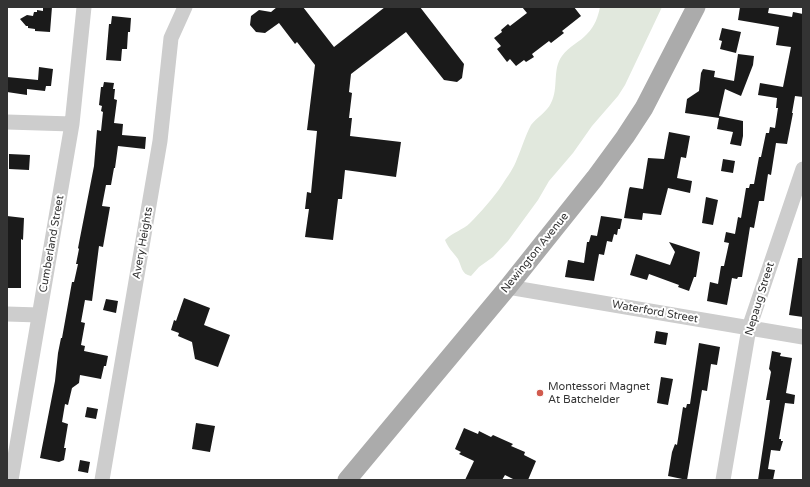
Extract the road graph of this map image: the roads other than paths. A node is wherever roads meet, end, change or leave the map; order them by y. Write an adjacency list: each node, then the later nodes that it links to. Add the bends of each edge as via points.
1 (84, 7): 5 (street, Cumberland Street)
2 (185, 7): 13 (street, Avery Heights, via 171,38 160,141)
3 (696, 7): 7 (main road, Newington Avenue, via 647,102 625,137)
4 (7, 122): 5 (street)
5 (72, 124): 9 (street, Cumberland Street)
6 (803, 169): 10 (street, Nepaug Street)
7 (508, 286): 10 (street, Waterford Street); 14 (main road, Newington Avenue)
8 (7, 314): 9 (street)
9 (39, 315): 12 (street, Cumberland Street)
10 (749, 328): 11 (street, Waterford Street); 15 (street, Nepaug Street)
11 (803, 337)
12 (11, 480)
13 (102, 480)
14 (347, 480)
15 (723, 480)

